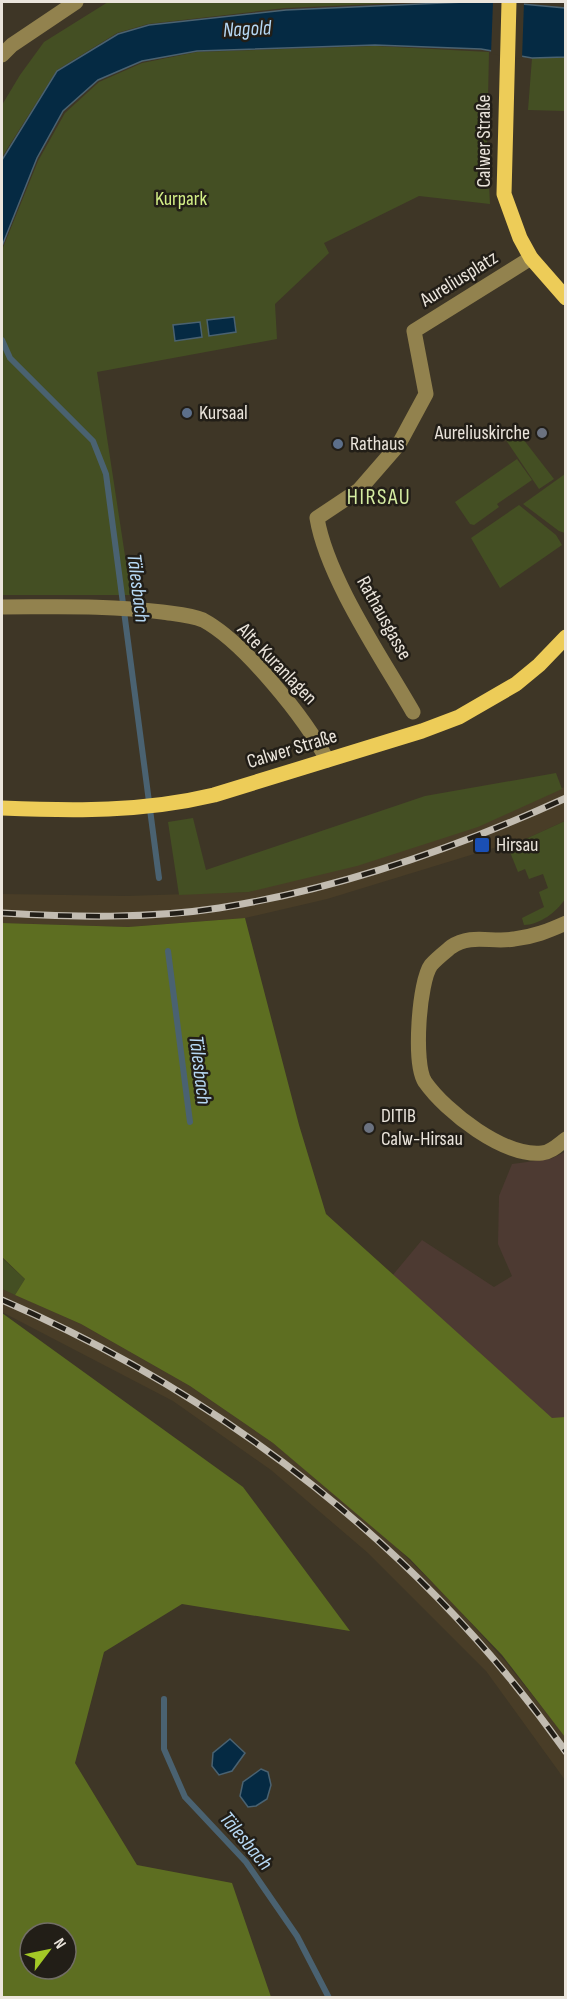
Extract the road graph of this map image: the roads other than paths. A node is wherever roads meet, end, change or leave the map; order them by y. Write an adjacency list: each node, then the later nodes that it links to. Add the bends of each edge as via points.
1 (76, 2): 3 (street)
2 (509, 2): 4 (main road, Calwer Straße, via 504,194 519,238)
3 (2, 55)
4 (531, 258): 5 (main road, Calwer Straße); 6 (street, Aureliusplatz, via 414,331 426,394 399,444 359,490 317,518)
5 (566, 298)
6 (321, 542): 9 (street, Rathausgasse, via 354,610)
7 (2, 607): 10 (street, Alte Kuranlagen, via 139,609 202,620 242,651 282,694 316,738)
8 (566, 637): 10 (main road, Calwer Straße, via 516,684 459,717)
9 (413, 712)
10 (327, 760): 11 (main road, Calwer Straße, via 178,803 125,809)
11 (2, 808)
12 (566, 922): 13 (street, via 531,936 511,940 471,938 452,946 430,966 417,1026 423,1080 450,1108 512,1150 543,1153)
13 (566, 1139)

